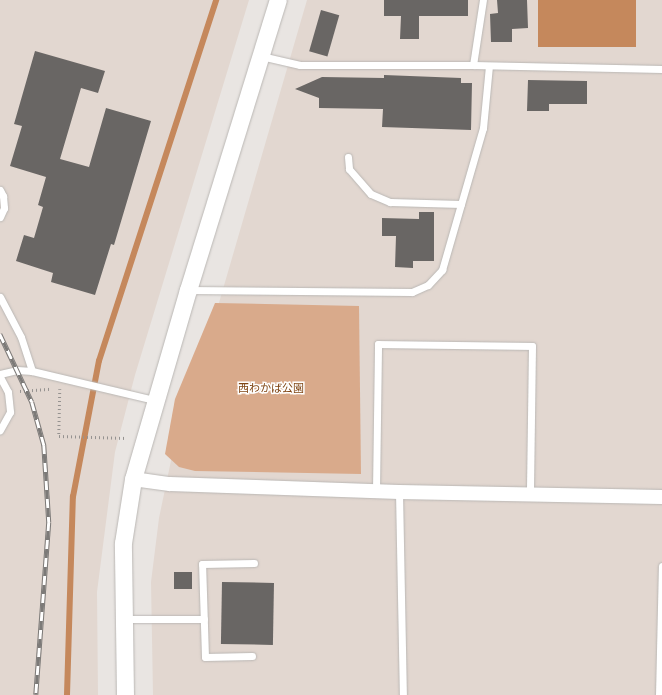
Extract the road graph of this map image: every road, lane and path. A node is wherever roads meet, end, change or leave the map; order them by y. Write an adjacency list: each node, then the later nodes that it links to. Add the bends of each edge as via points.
1 (278, 0): 3 (street)
2 (483, 0): 4 (lane)
3 (260, 56): 4 (lane, via 300,65); 11 (street)
4 (473, 65): 5 (lane)
5 (489, 66): 6 (lane); 9 (lane, via 483,128)
6 (662, 69)
7 (348, 157): 9 (lane, via 348,170 372,194 390,202)
8 (0, 190): 10 (lane, via 4,208)
9 (461, 204): 11 (lane, via 442,270 428,285 412,292)
10 (0, 217)
11 (188, 290): 16 (street)
12 (0, 297): 13 (lane, via 21,337)
13 (32, 371): 14 (lane, via 17,370); 16 (lane)
14 (0, 376): 15 (lane)
15 (8, 392): 17 (lane, via 10,412); 18 (path, via 60,389 59,436)
16 (154, 400): 19 (street)
17 (0, 430)
18 (109, 437)
19 (132, 479): 20 (street, via 170,484); 26 (street, via 123,543)
20 (376, 491): 21 (street); 22 (lane, via 378,344 532,346)
21 (400, 492): 22 (street); 30 (lane)
22 (530, 495): 23 (street)
23 (662, 497)
24 (254, 563): 27 (lane, via 202,564)
25 (662, 566): 31 (lane)
26 (124, 619): 27 (lane); 29 (street)
27 (204, 619): 28 (lane, via 205,657)
28 (252, 656)
29 (125, 695)
30 (403, 695)
31 (659, 695)

